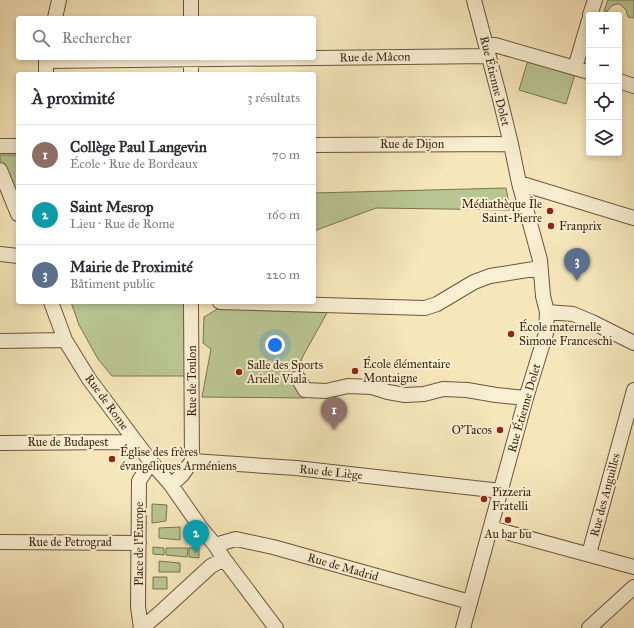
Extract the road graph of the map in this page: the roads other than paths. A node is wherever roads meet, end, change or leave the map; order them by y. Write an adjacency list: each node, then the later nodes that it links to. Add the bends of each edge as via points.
1 (59, 0): 6 (street)
2 (191, 0): 7 (street)
3 (474, 0): 9 (street, Rue Étienne Dolet)
4 (595, 0): 5 (street)
5 (591, 12)
6 (55, 16)
7 (191, 16)
8 (586, 30): 14 (street)
9 (487, 51): 10 (street, Rue de Mâcon); 14 (street, Rue de Mâcon, via 495,46); 19 (street, Rue Étienne Dolet)
10 (316, 56)
11 (162, 60): 13 (street, Rue de Mâcon)
12 (191, 60): 16 (street)
13 (46, 64)
14 (575, 68): 15 (street, Rue de Mâcon)
15 (586, 71)
16 (191, 72)
17 (622, 82): 18 (street)
18 (634, 86)
19 (511, 144): 20 (street, Rue de Dijon); 24 (street, Rue Étienne Dolet)
20 (316, 145)
21 (0, 146): 22 (street)
22 (16, 146)
23 (0, 170): 25 (street)
24 (519, 183): 26 (street); 29 (street, Rue Étienne Dolet)
25 (16, 209)
26 (634, 218)
27 (0, 254): 28 (street)
28 (16, 256)
29 (540, 268): 32 (street, via 490,276 425,308); 33 (street, Rue Étienne Dolet)
30 (52, 304): 34 (street, Rue de Rome)
31 (191, 304): 42 (street, Rue de Toulon)
32 (288, 304)
33 (547, 312): 36 (street, via 573,314); 39 (street, Rue Étienne Dolet, via 546,333)
34 (65, 340): 35 (street); 41 (street, Rue de Rome, via 89,379)
35 (0, 341)
36 (634, 343)
37 (298, 378): 39 (street, via 305,390 326,391 348,386 372,387 405,395 443,389)
38 (634, 390): 50 (street, Rue des Anguilles)
39 (526, 398): 45 (street, Rue Étienne Dolet)
40 (0, 442): 41 (street, Rue de Budapest)
41 (137, 443): 43 (street, Rue de Rome)
42 (192, 461): 44 (street); 45 (street, Rue de Liège, via 296,468)
43 (150, 462): 44 (street, Rue de Rome); 48 (street, Place de l'Europe, via 139,481)
44 (171, 485): 49 (street, Rue de Rome)
45 (501, 491): 46 (street, Rue Étienne Dolet)
46 (491, 528): 50 (street); 54 (street, Rue Étienne Dolet)
47 (0, 542): 48 (street, Rue de Petrograd)
48 (139, 543): 55 (street, Place de l'Europe, via 138,607)
49 (215, 545): 51 (street, Rue de Rome); 54 (street, Rue de Madrid, via 236,539 265,545)
50 (589, 554): 52 (street)
51 (224, 559): 55 (street, Place de l'Europe, via 211,566); 56 (street, Rue de Rome)
52 (634, 567)
53 (634, 587): 58 (street)
54 (470, 602): 57 (street, Rue Étienne Dolet)
55 (142, 628)
56 (276, 628)
57 (463, 628)
58 (589, 628)

